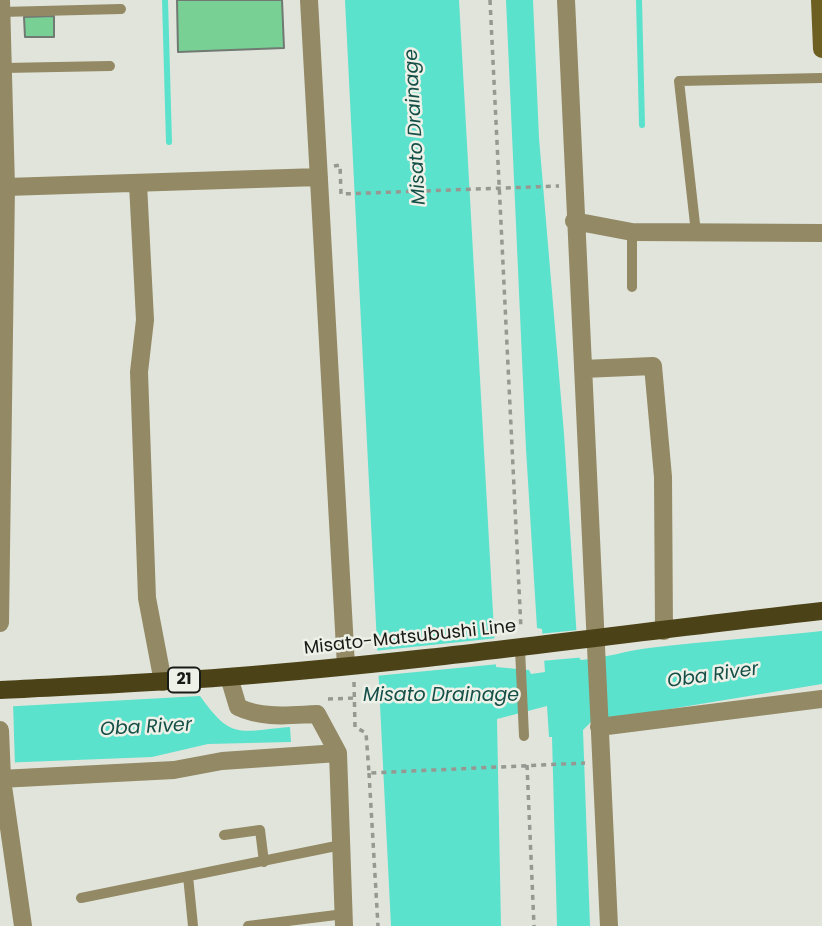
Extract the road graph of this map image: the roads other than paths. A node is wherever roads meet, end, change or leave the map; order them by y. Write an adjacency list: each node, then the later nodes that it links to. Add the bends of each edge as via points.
1 (309, 0): 10 (street)
2 (565, 0): 13 (street)
3 (820, 0): 6 (street)
4 (1, 6): 5 (lane); 8 (street)
5 (121, 9)
6 (822, 49)
7 (110, 66): 8 (lane)
8 (4, 68): 12 (street)
9 (822, 78): 15 (lane, via 679,81)
10 (319, 177): 11 (street); 25 (street)
11 (138, 184): 12 (street); 27 (street, via 145,320 139,372 147,598)
12 (6, 187): 17 (street)
13 (574, 221): 14 (street); 19 (street)
14 (632, 232): 15 (street); 18 (lane)
15 (696, 233): 16 (street)
16 (822, 233)
17 (2, 247): 21 (street)
18 (632, 287)
19 (583, 369): 22 (street, via 653,366 663,477); 23 (street)
20 (822, 611): 22 (main road, Misato-Matsubushi Line / 21)
21 (0, 623)
22 (664, 631): 23 (main road, Misato-Matsubushi Line / 21)
23 (591, 645): 24 (main road, Misato-Matsubushi Line / 21); 30 (street)
24 (523, 652): 25 (main road, Misato-Matsubushi Line / 21); 32 (lane)
25 (356, 665): 26 (main road, Misato-Matsubushi Line / 21)
26 (229, 677): 27 (main road, Misato-Matsubushi Line / 21); 33 (street, via 238,707 250,713 317,714)
27 (163, 682): 28 (main road, Misato-Matsubushi Line / 21)
28 (0, 690)
29 (822, 699): 30 (street)
30 (599, 724): 44 (street)
31 (0, 730): 34 (street)
32 (524, 736)
33 (338, 753): 34 (street, via 222,761 174,770); 36 (street)
34 (1, 774): 41 (street)
35 (224, 835): 37 (lane, via 260,830)
36 (341, 845): 37 (lane); 40 (street)
37 (264, 862): 38 (lane)
38 (188, 876): 39 (lane); 42 (lane)
39 (81, 898)
40 (344, 920): 43 (lane)
41 (23, 926)
42 (193, 926)
43 (248, 926)
44 (609, 926)

